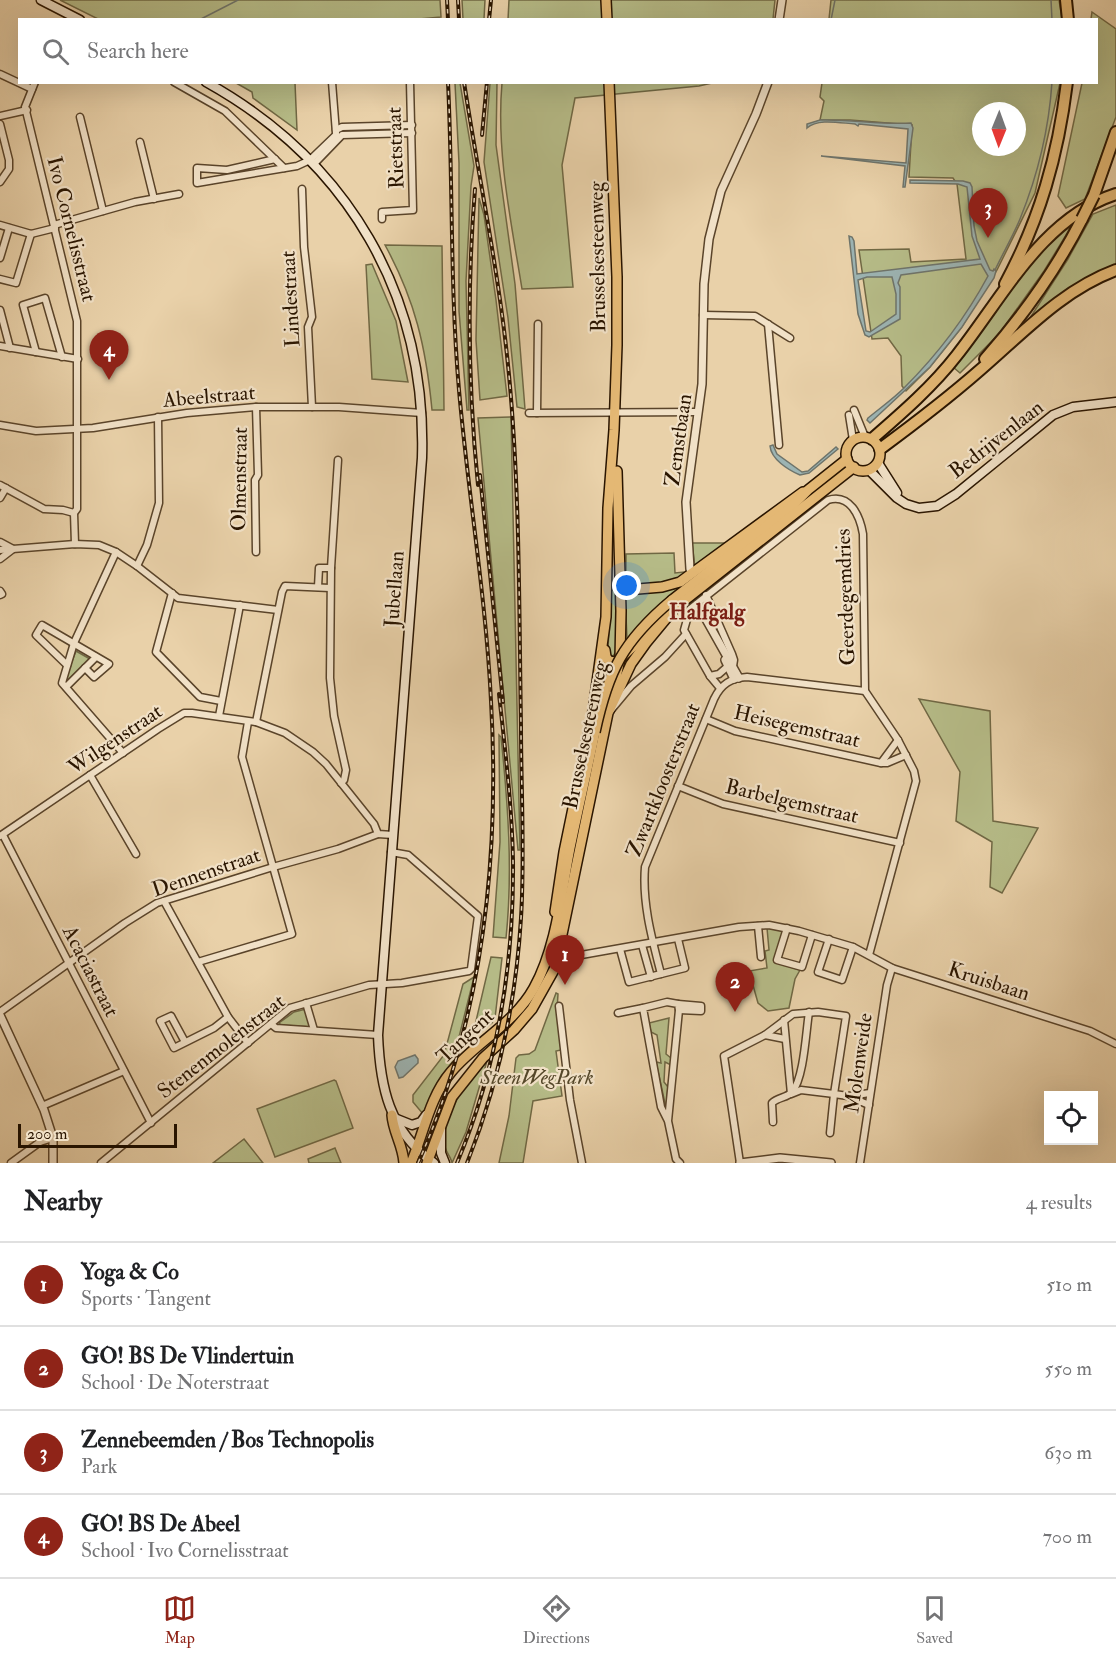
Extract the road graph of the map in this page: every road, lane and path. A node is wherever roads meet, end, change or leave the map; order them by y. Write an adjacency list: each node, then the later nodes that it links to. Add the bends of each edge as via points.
1 (40, 0): 5 (main road)
2 (606, 0): 6 (main road)
3 (782, 0): 7 (street)
4 (1066, 0): 8 (highway)
5 (76, 18)
6 (607, 18)
7 (779, 18)
8 (1068, 18)
9 (0, 74): 10 (street)
10 (18, 81)
11 (178, 84): 28 (street, via 225,111)
12 (209, 84): 29 (main road, Jubellaan, via 254,112)
13 (332, 84): 26 (street)
14 (410, 84): 23 (street, Rietstraat)
15 (609, 84): 62 (main road, Brusselsesteenweg, via 617,277)
16 (767, 84): 46 (street, Zemstbaan, via 718,200 708,248)
17 (1067, 84): 49 (highway, via 1058,144 1036,218 1006,282)
18 (33, 86): 19 (street, Ivo Cornelisstraat)
19 (27, 110): 20 (street); 39 (street, Ivo Cornelisstraat)
20 (0, 116)
21 (80, 117): 36 (street)
22 (0, 124): 31 (street, via 9,160 9,169)
23 (412, 125): 25 (street, Rietstraat); 26 (street, via 342,127)
24 (1116, 132): 56 (highway, bridge, via 1094,195 1042,288)
25 (412, 134): 26 (street); 37 (street, Rietstraat, via 413,210 382,212)
26 (337, 135): 29 (street)
27 (140, 142): 35 (street)
28 (275, 159): 30 (street); 30 (street, via 226,170 197,168 197,183)
29 (312, 162): 30 (street); 60 (main road, Jubellaan, via 371,239 390,279 414,354)
30 (284, 168)
31 (0, 180)
32 (302, 189): 59 (street, Lindestraat, via 312,317 308,327)
33 (179, 194): 35 (street)
34 (1116, 194): 49 (highway, via 1076,212 1047,237)
35 (154, 199): 36 (street)
36 (103, 211): 39 (street)
37 (382, 219)
38 (0, 225): 40 (street)
39 (55, 226): 41 (street); 55 (street, Ivo Cornelisstraat, via 77,321)
40 (9, 228): 41 (street); 42 (street)
41 (32, 234): 44 (street, via 16,283)
42 (0, 258)
43 (1116, 270): 56 (highway, via 1062,298)
44 (0, 279)
45 (0, 310): 52 (street)
46 (703, 315): 48 (street, via 755,315); 61 (street, Zemstbaan)
47 (538, 324): 62 (street, via 533,413)
48 (768, 324): 50 (street); 68 (street)
49 (980, 325): 66 (highway, via 909,408)
50 (790, 338)
51 (0, 346): 52 (street)
52 (10, 348): 53 (street)
53 (36, 352): 54 (street); 54 (street, via 23,305 45,298)
54 (62, 357): 55 (street)
55 (78, 359): 65 (street, Ivo Cornelisstraat)
56 (967, 380): 69 (highway)
57 (1116, 402): 79 (main road, Bedrijvenlaan, via 1073,407 1053,415 937,506 919,508)
58 (256, 407): 59 (street, Abeelstraat); 63 (street, Abeelstraat); 86 (street, Olmenstraat)
59 (312, 407): 60 (street, Abeelstraat)
60 (422, 412): 129 (main road, Jubellaan)
61 (698, 412): 62 (street); 90 (street, Zemstbaan, via 686,502)
62 (615, 413): 77 (main road, Brusselsesteenweg)
63 (158, 417): 65 (street, Abeelstraat); 88 (street, via 159,503)
64 (0, 425): 65 (street, Abeelstraat, via 36,431)
65 (78, 428): 80 (street, Ivo Cornelisstraat)
66 (868, 438): 67 (main road); 67 (street, via 852,413); 69 (main road)
67 (853, 440): 70 (main road, via 847,449)
68 (779, 445)
69 (880, 449): 72 (main road)
70 (847, 459): 73 (main road); 76 (main road)
71 (338, 460): 89 (street)
72 (878, 463): 74 (main road); 79 (main road)
73 (854, 468): 74 (main road); 96 (main road)
74 (869, 470): 79 (main road)
75 (3, 486): 78 (street); 80 (street, via 44,509)
76 (808, 490): 91 (main road, via 680,582 626,590); 96 (main road)
77 (613, 497): 91 (main road, Brusselsesteenweg); 100 (main road, Brusselsesteenweg)
78 (0, 498)
79 (901, 501)
80 (74, 513): 82 (street, Ivo Cornelisstraat)
81 (0, 542): 83 (street)
82 (75, 543): 83 (street); 85 (street, via 99,545)
83 (13, 549): 84 (street); 87 (street)
84 (0, 550)
85 (116, 552): 88 (street); 102 (street)
86 (256, 552)
87 (0, 559)
88 (137, 566): 94 (street)
89 (331, 568): 92 (street, via 319,568); 93 (street)
90 (690, 569)
91 (619, 583): 104 (main road, Brusselsesteenweg)
92 (318, 587): 93 (street); 99 (street, via 285,586)
93 (330, 588): 126 (street, via 330,678 346,770)
94 (172, 593): 97 (street, via 178,598); 115 (street, via 156,652 200,697)
95 (706, 595): 101 (street, Geerdegemdries, via 688,612); 106 (street, via 732,654); 114 (street, Geerdegemdries, via 828,500 842,498 853,507 863,534)
96 (673, 604): 104 (main road); 116 (main road, via 631,664); 139 (main road, bridge, via 641,628 616,664 603,695)
97 (240, 605): 99 (street); 115 (street)
98 (698, 605): 106 (street)
99 (278, 610): 120 (street)
100 (606, 617): 104 (main road, via 606,657 613,662); 108 (main road, Brusselsesteenweg)
101 (686, 634): 109 (street); 116 (street, via 631,686)
102 (74, 643): 103 (street); 105 (street); 105 (street, via 42,625 36,635)
103 (96, 657): 107 (street); 107 (street, via 109,664 94,677)
104 (620, 659): 111 (main road, Brusselsesteenweg)
105 (67, 665): 112 (street, via 62,683)
106 (730, 666): 109 (street); 110 (street)
107 (86, 668): 112 (street)
108 (599, 674): 111 (main road, via 609,669); 139 (main road, Brusselsesteenweg)
109 (711, 675): 113 (street)
110 (736, 678): 113 (street, Zwartkloosterstraat); 114 (street, Geerdegemdries)
111 (616, 679): 116 (main road, Brusselsesteenweg)
112 (66, 687): 122 (street)
113 (720, 688): 118 (street, Zwartkloosterstraat)
114 (865, 691): 121 (street, Geerdegemdries)
115 (221, 701): 117 (street)
116 (612, 710): 154 (main road, Brusselsesteenweg)
117 (219, 716): 119 (street, Wilgenstraat); 122 (street, Wilgenstraat, via 184,713)
118 (706, 719): 124 (street, Heisegemstraat, via 735,730); 127 (street, Zwartkloosterstraat)
119 (248, 722): 120 (street, Wilgenstraat); 134 (street, via 242,756)
120 (256, 722): 126 (street, Wilgenstraat, via 301,743)
121 (898, 740): 123 (street, Geerdegemdries); 124 (street, Heisegemstraat)
122 (123, 753): 125 (street, Wilgenstraat)
123 (906, 755): 124 (street, Heisegemstraat); 131 (street, Geerdegemdries, via 916,781)
124 (881, 763)
125 (90, 775): 130 (street, Wilgenstraat); 133 (street)
126 (341, 783): 128 (street, Wilgenstraat)
127 (678, 786): 131 (street, Barbelgemstraat, via 723,804); 142 (street, Zwartkloosterstraat, via 645,867 643,887)
128 (378, 834): 129 (street); 134 (street, Dennenstraat)
129 (393, 835): 132 (main road, Jubellaan)
130 (1, 836): 150 (street, Acaciastraat)
131 (900, 843): 146 (street, Geerdegemdries)
132 (391, 852): 156 (main road, Jubellaan); 156 (street, Stenenmolenstraat, via 408,855 478,916 471,969)
133 (136, 854)
134 (273, 867): 135 (street, Dennenstraat); 149 (street, via 292,934)
135 (164, 901): 149 (street); 150 (street, Dennenstraat, via 125,922)
136 (758, 926): 137 (street, Kruisbaan); 140 (street, Kruisbaan); 148 (street)
137 (787, 928): 138 (street, Kruisbaan); 138 (street, via 777,960 802,968)
138 (812, 934): 141 (street, Kruisbaan)
139 (551, 938): 153 (main road, Brusselsesteenweg)
140 (678, 939): 142 (street, Kruisbaan); 152 (street, via 685,969)
141 (829, 939): 144 (street, Kruisbaan); 144 (street, via 818,972 842,980)
142 (653, 944): 143 (street, Kruisbaan); 152 (street)
143 (642, 945): 145 (street, Kruisbaan); 155 (street)
144 (853, 947): 146 (street, Kruisbaan)
145 (620, 949): 147 (street, Kruisbaan); 155 (street, via 629,982)
146 (869, 955): 151 (street, Kruisbaan)
147 (570, 957)
148 (761, 957)
149 (198, 962): 163 (street)
150 (69, 964): 162 (street, Dennenstraat); 173 (street, Acaciastraat)
151 (892, 968): 172 (street, Kruisbaan, via 1090,1031); 174 (street, Molenweide)
152 (661, 974): 155 (street)
153 (541, 975): 180 (main road, Tangent, via 518,1011 451,1072)
154 (551, 976): 185 (main road, Tangent, via 523,1020 467,1076 450,1100)
155 (651, 977)
156 (382, 984): 157 (street, Stenenmolenstraat); 167 (main road, Jubellaan)
157 (306, 1003): 165 (street, Stenenmolenstraat, via 290,1008); 166 (street, Stenenmolenstraat)
158 (559, 1006): 198 (street)
159 (643, 1008): 161 (street); 182 (street, via 661,1107); 182 (street, via 667,1002 678,1007)
160 (809, 1012): 164 (street); 175 (street, via 799,1083); 176 (street, via 846,1016)
161 (618, 1013)
162 (0, 1014): 179 (street)
163 (228, 1017): 170 (street); 171 (street)
164 (784, 1020): 168 (street); 169 (street)
165 (271, 1024): 166 (street, via 276,1028); 171 (street, Stenenmolenstraat)
166 (314, 1030): 167 (street)
167 (378, 1035): 181 (main road, Jubellaan, via 380,1072)
168 (765, 1035): 169 (street); 199 (street, via 724,1056)
169 (785, 1039): 175 (street)
170 (185, 1042): 170 (street, via 174,1048 160,1021 171,1016)
171 (248, 1043): 184 (street, Stenenmolenstraat)
172 (1116, 1044)
173 (124, 1071): 179 (street); 184 (street, Acaciastraat)
174 (870, 1093): 177 (street); 178 (street, Molenweide)
175 (791, 1094): 176 (street, via 801,1090); 183 (street, via 772,1103)
176 (834, 1094): 177 (street); 186 (street)
177 (848, 1096): 178 (street)
178 (869, 1105): 201 (street, Molenweide)
179 (42, 1106): 187 (street)
180 (430, 1108): 181 (main road, via 416,1124 402,1122); 188 (main road, Tangent)
181 (391, 1114): 188 (main road, Jubellaan); 195 (main road)
182 (668, 1121): 190 (street)
183 (773, 1122)
184 (151, 1123): 194 (street, Stenenmolenstraat)
185 (441, 1128): 189 (main road, Tangent); 197 (main road)
186 (830, 1133)
187 (53, 1138): 192 (street, via 40,1142); 193 (street)
188 (417, 1149): 189 (main road, Jubellaan); 196 (main road, Tangent)
189 (430, 1162)
190 (677, 1162)
191 (750, 1162): 199 (street); 200 (street, via 780,1158)
192 (10, 1163)
193 (53, 1163)
194 (101, 1163)
195 (404, 1163)
196 (411, 1163)
197 (445, 1163)
198 (582, 1163)
199 (740, 1163)
200 (831, 1163)
201 (860, 1163)

